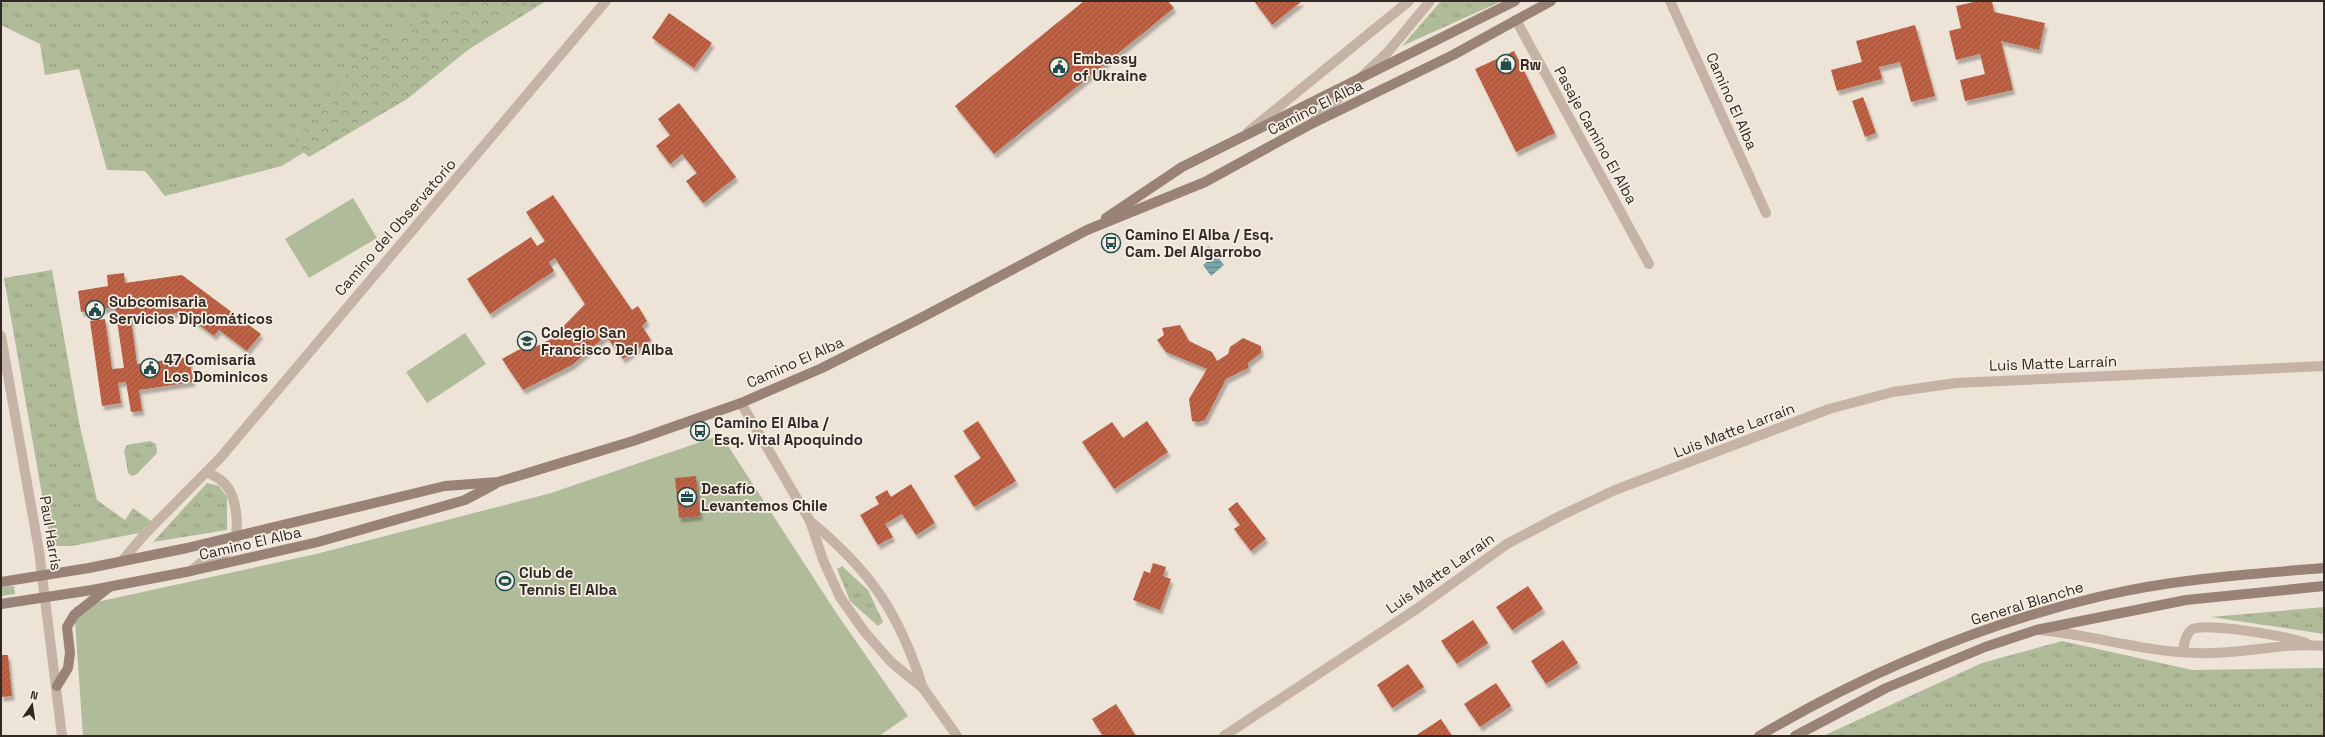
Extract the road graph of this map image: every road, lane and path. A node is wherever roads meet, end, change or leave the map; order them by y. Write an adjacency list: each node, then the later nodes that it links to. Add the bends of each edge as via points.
1 (606, 1): 17 (street, Camino del Observatorio)
2 (1409, 1): 10 (street)
3 (1430, 1): 8 (street, via 1387,53)
4 (1515, 1): 8 (main road, Camino El Alba)
5 (1551, 1): 7 (main road, Camino El Alba)
6 (1670, 1): 11 (street, Camino El Alba)
7 (1516, 20): 9 (main road, Camino El Alba, via 1450,56); 13 (street, Pasaje Camino El Alba)
8 (1354, 82): 9 (street); 10 (main road, Camino El Alba)
9 (1309, 125): 12 (main road, Camino El Alba, via 1205,182)
10 (1244, 136): 12 (main road, Camino El Alba, via 1182,167)
11 (1766, 213)
12 (1087, 230): 16 (main road, Camino El Alba, via 919,320 822,368)
13 (1650, 264)
14 (1, 336): 24 (street, Paul Harris)
15 (2324, 366): 38 (street, Luis Matte Larraín, via 1956,383 1893,392 1829,410 1615,490 1507,544 1418,608)
16 (741, 403): 18 (main road, Camino El Alba, via 626,443); 19 (street)
17 (206, 472): 20 (street, via 225,484 233,496); 21 (street, Camino del Observatorio)
18 (498, 482): 20 (main road, Camino El Alba, via 445,486); 23 (main road, Camino El Alba, via 464,500 366,529)
19 (810, 521): 35 (street, via 823,560 840,597 892,662); 35 (street, via 842,547 893,612 911,649)
20 (237, 536): 21 (main road, Camino El Alba); 23 (street, via 234,548 204,560)
21 (122, 561): 24 (main road, Camino El Alba)
22 (2324, 568): 39 (main road, General Blanche, via 2171,584 2054,608 1979,632 1881,672)
23 (192, 571): 27 (main road, Camino El Alba)
24 (43, 576): 25 (main road, Camino El Alba); 28 (street, Paul Harris)
25 (1, 582)
26 (2324, 586): 30 (main road, General Blanche, via 2186,600)
27 (110, 587): 28 (main road, Camino El Alba); 34 (main road, via 74,615 67,627 70,653 68,668)
28 (46, 597): 29 (main road, Camino El Alba); 34 (street, Paul Harris)
29 (1, 604)
30 (2036, 630): 33 (street); 40 (main road, General Blanche, via 1985,647 1893,684)
31 (2309, 645): 32 (street); 33 (street, via 2247,651); 33 (street, via 2296,639 2279,636 2200,626 2191,630 2185,641)
32 (2324, 646)
33 (2184, 652)
34 (57, 686): 36 (street, Paul Harris)
35 (923, 688): 37 (street)
36 (62, 736)
37 (957, 736)
38 (1224, 736)
39 (1759, 736)
40 (1795, 736)

